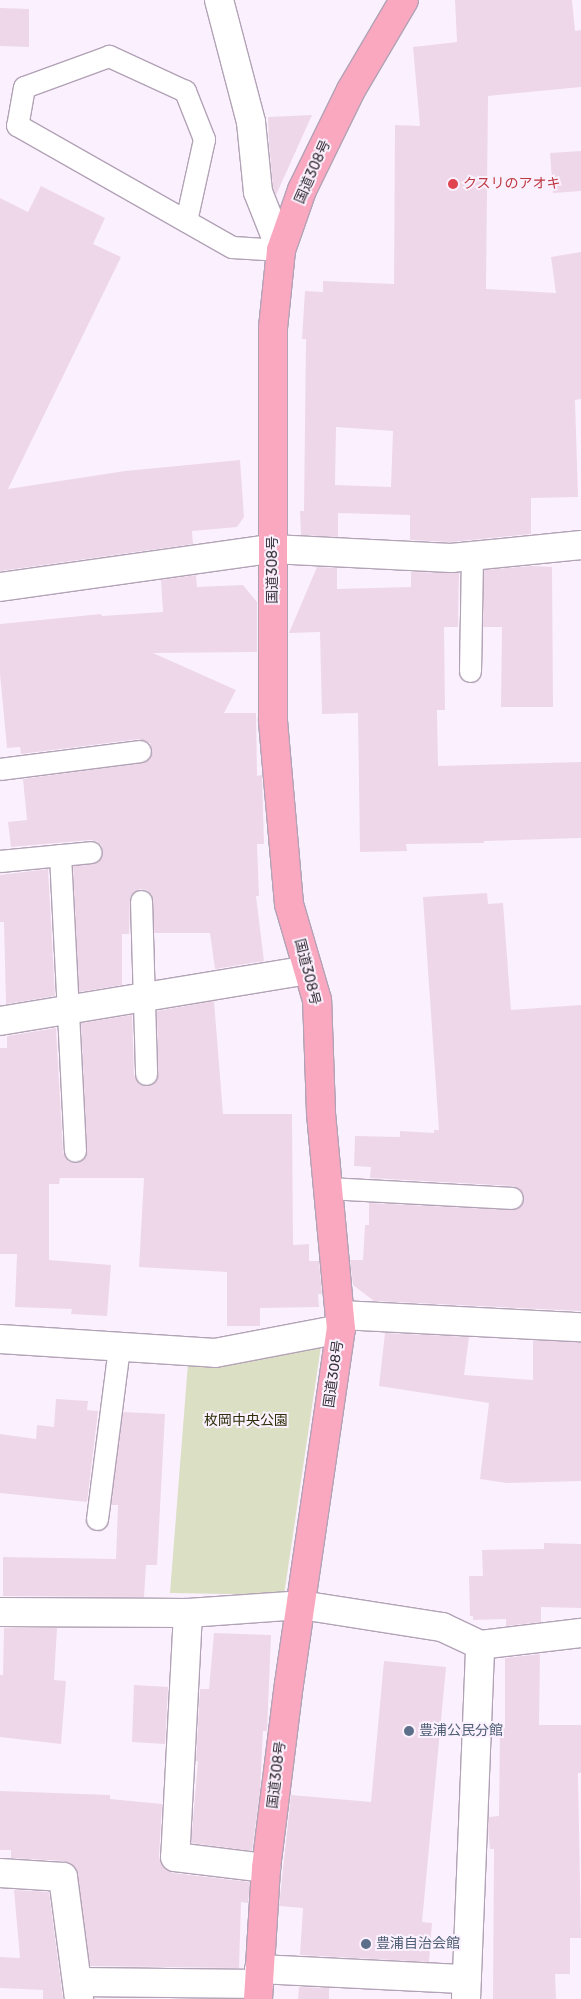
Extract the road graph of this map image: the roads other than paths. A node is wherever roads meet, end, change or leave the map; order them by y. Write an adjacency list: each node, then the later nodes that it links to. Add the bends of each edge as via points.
1 (219, 0): 4 (street, via 251,122 258,192)
2 (404, 0): 4 (highway, 国道308号, via 351,90 302,190)
3 (186, 221): 3 (lane, via 204,139 185,90 109,56 24,87 17,125); 4 (lane, via 232,248)
4 (281, 250): 6 (highway, 国道308号, via 273,328)
5 (581, 545): 7 (street)
6 (272, 549): 7 (street, via 451,558); 8 (street); 16 (highway, 国道308号, via 273,720 285,866 289,904)
7 (472, 556): 9 (lane)
8 (0, 587)
9 (470, 670)
10 (140, 751): 11 (lane)
11 (0, 769)
12 (91, 852): 13 (lane)
13 (60, 855): 14 (lane); 18 (lane)
14 (0, 861)
15 (141, 901): 17 (lane)
16 (308, 970): 17 (street); 22 (highway, 国道308号, via 316,1000 321,1112)
17 (144, 997): 18 (street); 20 (lane)
18 (69, 1010): 19 (street); 21 (lane)
19 (0, 1021)
20 (146, 1074)
21 (74, 1151)
22 (329, 1188): 23 (lane); 24 (highway, 国道308号)
23 (512, 1198)
24 (340, 1322): 25 (street); 27 (street, via 215,1353); 29 (highway, 国道308号)
25 (581, 1327)
26 (0, 1339): 27 (street)
27 (119, 1346): 28 (lane)
28 (97, 1519)
29 (301, 1605): 31 (street); 33 (street, via 442,1628); 34 (highway, 国道308号)
30 (0, 1612): 31 (street)
31 (188, 1613): 34 (street, via 175,1858)
32 (581, 1633): 33 (street)
33 (480, 1645): 37 (street)
34 (266, 1868): 36 (highway, 国道308号)
35 (0, 1873): 38 (street, via 63,1877)
36 (259, 1984): 37 (street); 38 (street)
37 (466, 1989)
38 (79, 1990)

